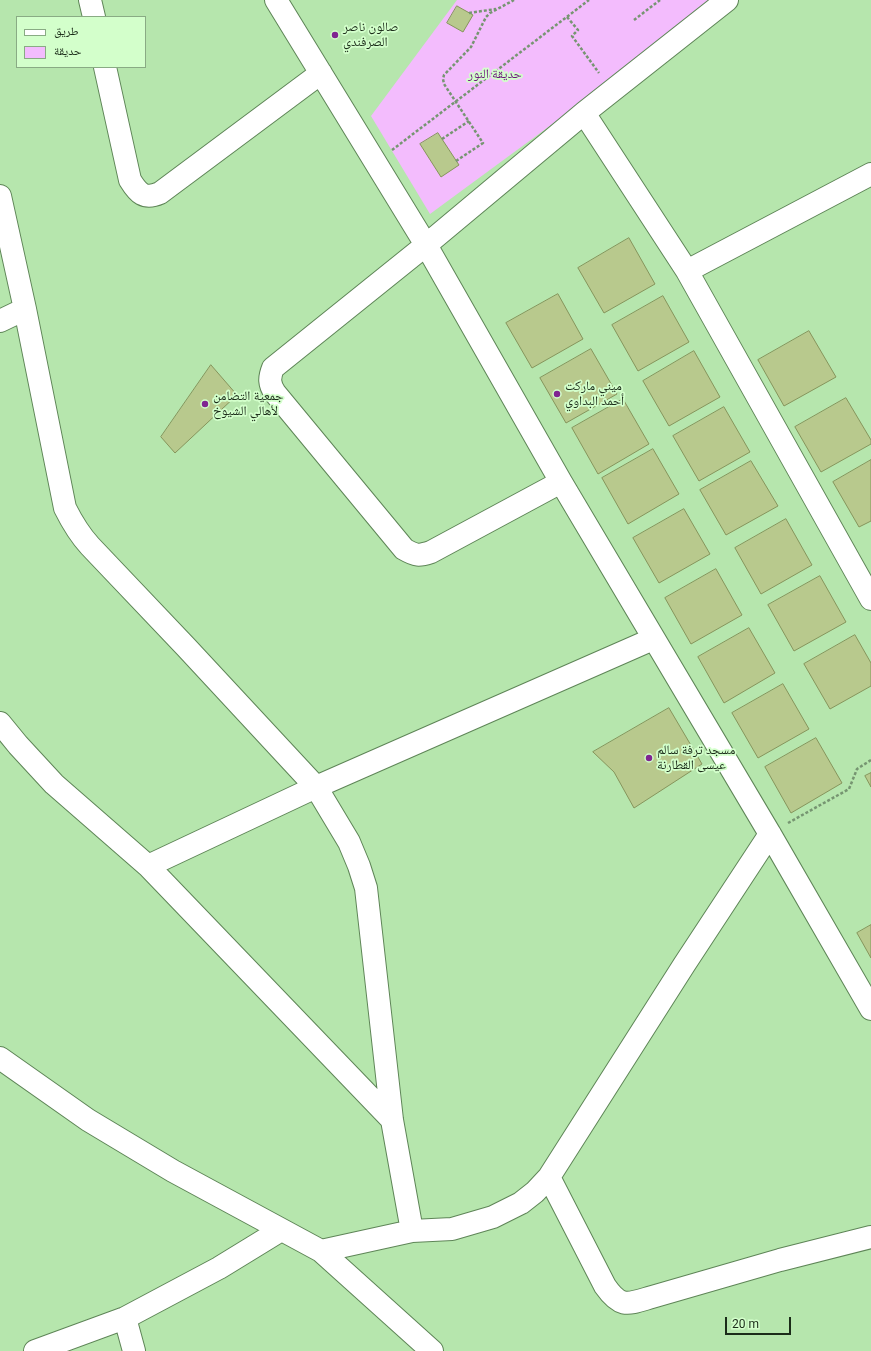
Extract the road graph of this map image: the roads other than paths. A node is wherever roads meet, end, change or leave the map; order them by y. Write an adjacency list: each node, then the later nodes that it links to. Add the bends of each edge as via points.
1 (90, 0): 4 (street)
2 (276, 0): 6 (street)
3 (727, 0): 7 (street)
4 (94, 16)
5 (105, 68): 6 (street, via 130,180 136,190 152,197)
6 (320, 73): 10 (street)
7 (584, 113): 10 (street); 11 (street)
8 (871, 174): 11 (street)
9 (0, 196): 12 (street)
10 (426, 245): 14 (street); 14 (street, via 273,368 270,386 404,549 414,554 432,552)
11 (687, 271): 15 (street)
12 (25, 309): 13 (street); 18 (street, via 65,508 78,533)
13 (0, 321)
14 (561, 482): 16 (street)
15 (871, 599)
16 (653, 638): 18 (street); 19 (street)
17 (0, 723): 20 (street, via 54,784)
18 (316, 787): 20 (street); 23 (street, via 349,842 366,888)
19 (770, 834): 21 (street); 24 (street)
20 (148, 866): 23 (street)
21 (871, 1008)
22 (0, 1058): 25 (street, via 88,1120)
23 (392, 1120): 26 (street)
24 (549, 1178): 26 (street, via 521,1203 493,1217 452,1230); 27 (street, via 604,1286 612,1297 622,1302 632,1303 780,1260)
25 (281, 1230): 28 (street); 29 (street, via 219,1268)
26 (412, 1231): 28 (street)
27 (871, 1238)
28 (322, 1251): 32 (street)
29 (125, 1318): 30 (street); 31 (street)
30 (35, 1351)
31 (134, 1351)
32 (432, 1351)

